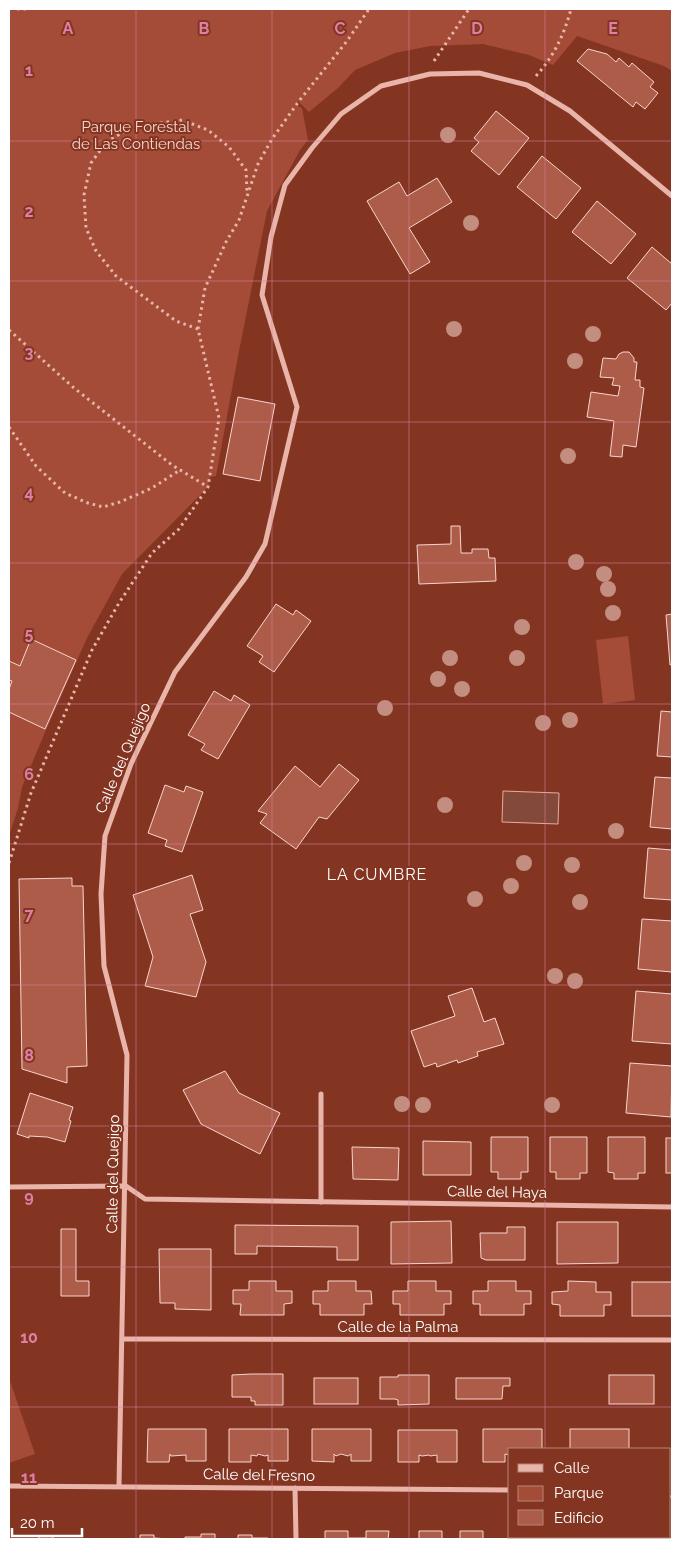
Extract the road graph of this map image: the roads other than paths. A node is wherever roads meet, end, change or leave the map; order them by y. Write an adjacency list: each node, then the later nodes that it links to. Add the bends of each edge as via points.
1 (672, 196): 3 (street, Calle del Quejigo, via 570,111 527,85 479,73 430,74 382,86 341,114 285,185 271,238 262,295 297,406 265,544 246,577 175,672 131,764 105,836 100,894 104,966 127,1055)
2 (321, 1094): 5 (street)
3 (126, 1186): 4 (street); 5 (street, Calle del Haya, via 145,1199); 7 (street, Calle del Quejigo)
4 (9, 1187)
5 (321, 1202): 6 (street, Calle del Haya)
6 (672, 1208)
7 (123, 1338): 8 (street, Calle de la Palma); 10 (street, Calle del Quejigo)
8 (672, 1340)
9 (9, 1486): 10 (street, Calle del Fresno)
10 (120, 1486): 11 (street, Calle del Fresno)
11 (296, 1488): 12 (street, Calle del Fresno); 13 (street)
12 (508, 1490)
13 (296, 1539)

